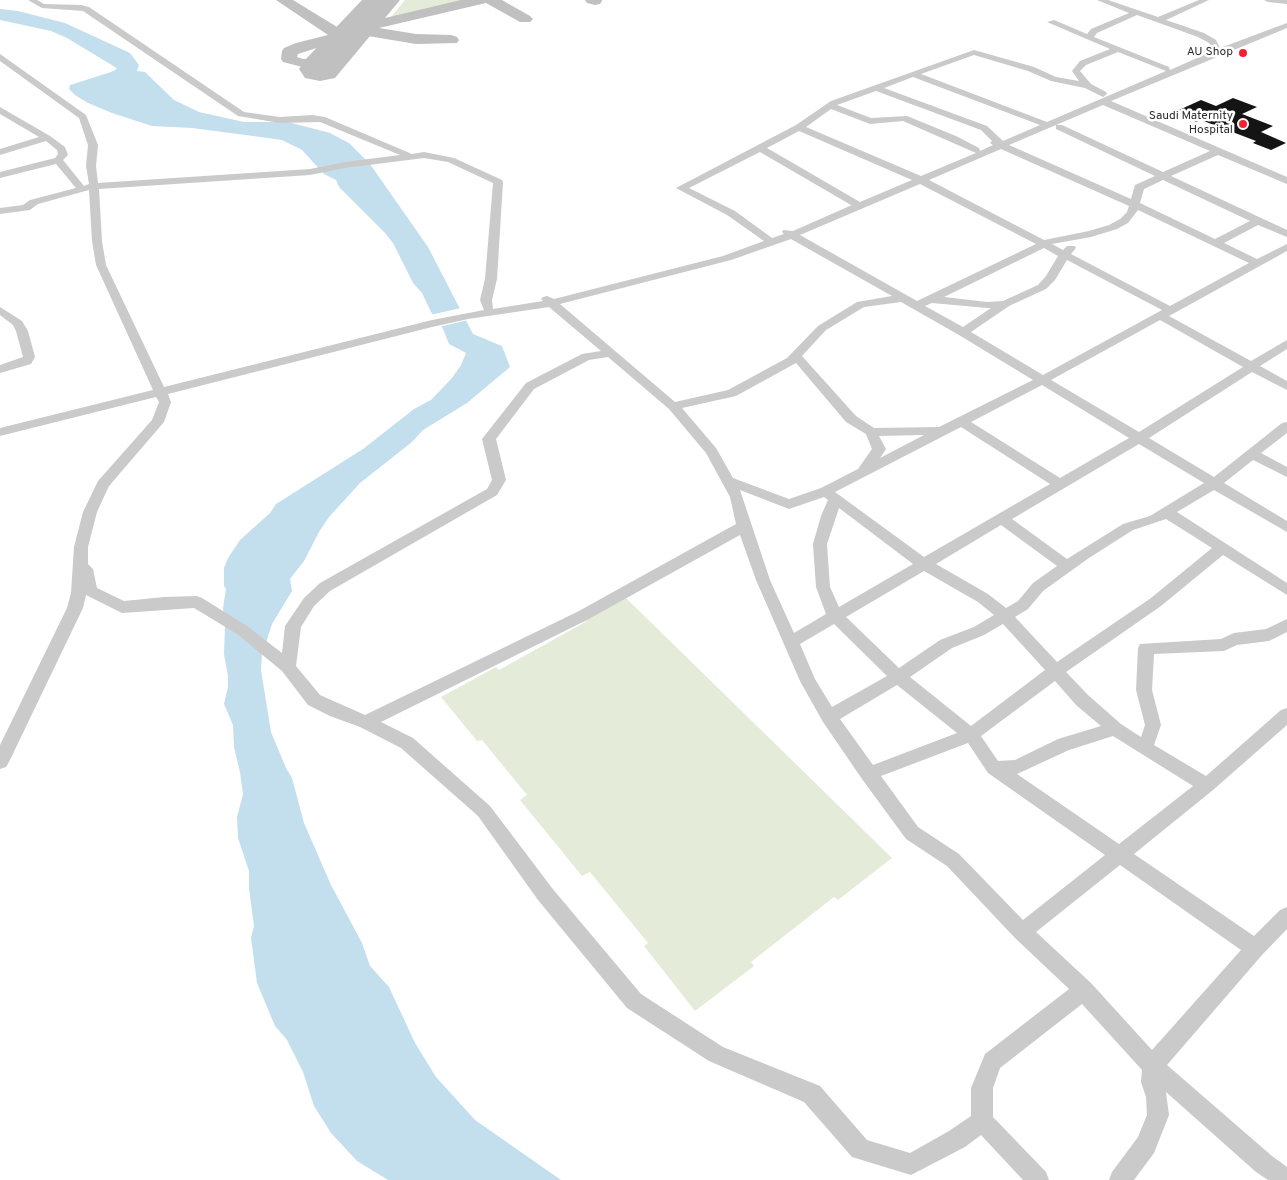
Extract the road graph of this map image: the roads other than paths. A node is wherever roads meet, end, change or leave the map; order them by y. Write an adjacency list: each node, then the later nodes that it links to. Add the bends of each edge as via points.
1 (32, 0): 38 (street, via 42,6 86,9 241,114 280,120 322,119)
2 (1101, 0): 8 (street)
3 (1110, 0): 10 (street)
4 (1205, 0): 9 (street)
5 (1268, 0): 7 (street)
6 (1179, 2): 9 (street, via 1171,9)
7 (1287, 2)
8 (1137, 12): 10 (street); 13 (street)
9 (1172, 14): 10 (street)
10 (1161, 19): 14 (street, via 1207,38)
11 (1051, 22): 13 (street)
12 (1287, 25): 14 (street)
13 (1088, 38): 15 (street)
14 (1223, 49): 17 (street)
15 (1116, 50): 18 (street); 20 (street, via 1088,60 1077,68 1077,75)
16 (0, 57): 45 (street, via 83,117 93,145 91,166)
17 (1198, 58): 18 (street); 21 (street)
18 (1166, 69): 21 (street)
19 (913, 74): 20 (street, via 977,52 1050,78); 22 (street); 28 (street)
20 (1088, 86): 23 (street)
21 (1131, 87): 23 (street)
22 (877, 88): 24 (street); 32 (street, via 984,128)
23 (1102, 98): 26 (street); 27 (street); 28 (street)
24 (829, 105): 29 (street); 35 (street, via 870,122 904,118)
25 (0, 110): 31 (street)
26 (1125, 111): 27 (street, via 1091,114); 36 (street)
27 (1062, 123): 28 (street); 30 (street); 42 (street)
28 (1044, 124): 30 (street); 32 (street)
29 (799, 126): 34 (street); 43 (street)
30 (1031, 135): 32 (street)
31 (47, 138): 33 (street); 39 (street, via 62,149 63,155)
32 (1000, 144): 35 (street); 43 (street); 48 (street)
33 (16, 147): 37 (street); 40 (street)
34 (760, 148): 47 (street); 54 (street, via 681,188 731,213)
35 (976, 150): 43 (street)
36 (1218, 151): 42 (street); 44 (street)
37 (0, 152)
38 (413, 157): 45 (street, via 310,172); 67 (street, via 451,160 498,182 491,280 486,300)
39 (58, 160): 40 (street); 46 (street)
40 (38, 165): 41 (street)
41 (0, 175)
42 (1163, 175): 48 (street, via 1139,187); 50 (street)
43 (918, 178): 47 (street); 51 (street); 56 (street)
44 (1287, 181)
45 (94, 186): 46 (street); 79 (street, via 96,242 101,265)
46 (82, 189): 49 (street, via 34,202 26,208)
47 (855, 203): 51 (street)
48 (1134, 204): 52 (street, via 1132,213 1124,221); 55 (street)
49 (0, 211)
50 (1258, 220): 53 (street); 55 (street)
51 (789, 234): 54 (street); 62 (street); 64 (street, via 718,261)
52 (1091, 234): 56 (street); 58 (street)
53 (1287, 234)
54 (767, 239): 64 (street, via 724,255)
55 (1216, 243): 61 (street)
56 (1045, 244): 58 (street); 63 (street)
57 (1287, 247): 59 (street)
58 (1064, 254): 65 (street, via 1042,287); 70 (street)
59 (1273, 254): 60 (street); 61 (street)
60 (1287, 261)
61 (1258, 263): 70 (street)
62 (902, 298): 66 (street); 74 (street, via 861,304 822,328)
63 (929, 299): 65 (street); 66 (street)
64 (549, 301): 67 (street); 69 (street); 73 (street)
65 (1005, 304): 71 (street)
66 (916, 306): 71 (street)
67 (488, 308): 69 (street)
68 (0, 310): 76 (street, via 18,323 29,357 20,364)
69 (466, 314): 79 (street)
70 (1166, 314): 75 (street); 77 (street)
71 (963, 332): 77 (street)
72 (1287, 344): 75 (street)
73 (611, 353): 80 (street); 108 (street, via 586,357 530,386 488,439 499,480 492,492 325,587 309,602 293,626)
74 (796, 356): 80 (street, via 732,393); 86 (street, via 851,419)
75 (1251, 366): 78 (street); 87 (street)
76 (0, 369)
77 (1042, 380): 81 (street); 87 (street)
78 (1287, 386)
79 (160, 390): 83 (street); 85 (street); 99 (street, via 165,402 158,422 103,484 90,512)
80 (673, 406): 91 (street, via 706,444)
81 (962, 422): 84 (street); 93 (street)
82 (1287, 426): 88 (street)
83 (0, 427)
84 (943, 431): 86 (street); 89 (street)
85 (0, 432)
86 (871, 432): 89 (street, via 879,448)
87 (1139, 438): 92 (street); 93 (street)
88 (1252, 454): 90 (street); 92 (street)
89 (863, 472): 94 (street)
90 (1287, 473)
91 (729, 481): 94 (street, via 789,504); 97 (street, via 737,497)
92 (1215, 483): 95 (street); 98 (street)
93 (1060, 484): 96 (street)
94 (831, 495): 101 (street); 104 (street, via 820,544 824,586)
95 (1166, 512): 100 (street); 102 (street, via 1128,527)
96 (1002, 519): 101 (street); 102 (street)
97 (744, 526): 107 (street, via 763,580); 113 (street, via 582,616)
98 (1287, 527)
99 (81, 547): 108 (street, via 90,592 122,607 197,602 242,630); 116 (street, via 79,593 74,608)
100 (1222, 548): 103 (street); 109 (street, via 1156,602)
101 (923, 564): 104 (street); 105 (street, via 969,588)
102 (1067, 566): 105 (street, via 1038,587 1024,605)
103 (1287, 590)
104 (835, 616): 107 (street); 110 (street)
105 (1005, 616): 109 (street); 110 (street, via 946,644)
106 (1287, 625): 114 (street, via 1269,635 1234,638 1224,645 1146,648 1144,690 1153,725 1148,741 1144,747)
107 (791, 642): 111 (street)
108 (288, 667): 113 (street, via 314,700)
109 (1056, 671): 114 (street); 115 (street)
110 (898, 677): 111 (street); 115 (street)
111 (829, 717): 118 (street)
112 (1284, 720): 119 (street)
113 (366, 722): 126 (street, via 407,742 484,811 545,894 634,1000 716,1054 812,1094 860,1149 911,1164)
114 (1115, 729): 117 (street, via 1064,744 1017,767); 119 (street)
115 (971, 735): 117 (street); 118 (street)
116 (0, 762)
117 (994, 768): 120 (street)
118 (868, 774): 122 (street, via 912,833 953,860)
119 (1207, 785): 120 (street)
120 (1118, 855): 122 (street); 123 (street)
121 (1287, 916): 123 (street)
122 (1022, 932): 124 (street)
123 (1255, 948): 125 (street)
124 (1084, 990): 125 (street); 126 (street, via 992,1061 982,1088)
125 (1152, 1066): 128 (street, via 1158,1115 1146,1145); 129 (street, via 1264,1164)
126 (982, 1121): 127 (street)
127 (1038, 1180)
128 (1120, 1180)
129 (1287, 1180)

